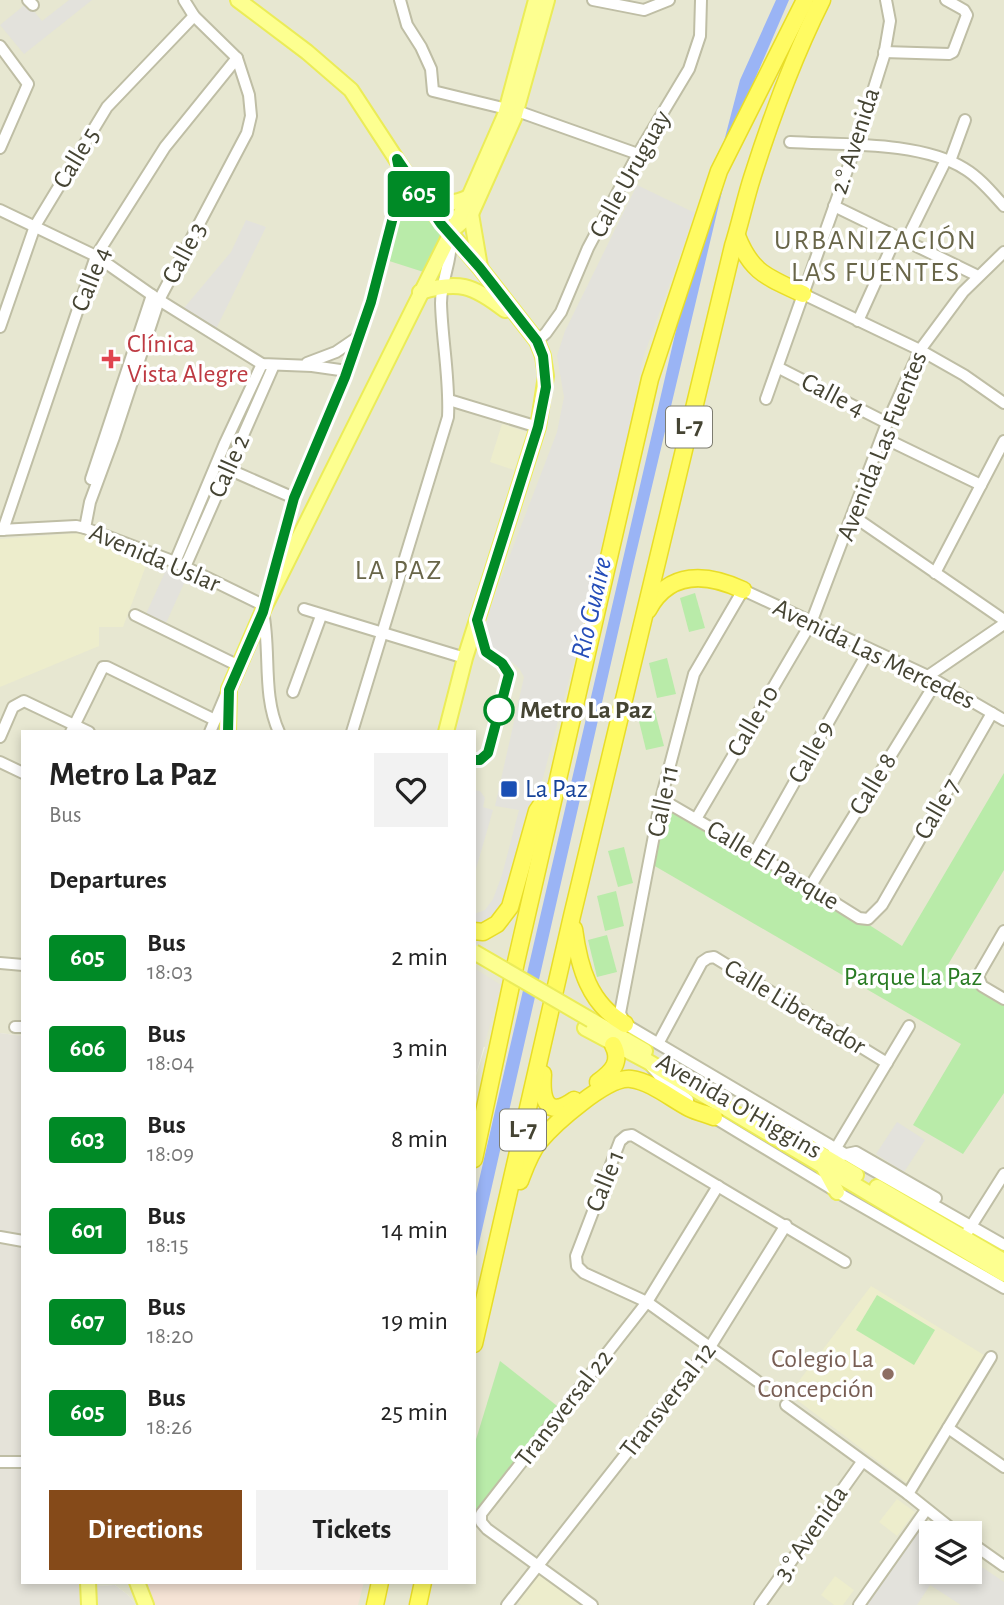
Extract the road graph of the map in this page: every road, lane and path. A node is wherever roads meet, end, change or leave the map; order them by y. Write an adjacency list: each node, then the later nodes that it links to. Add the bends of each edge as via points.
1 (184, 0): 14 (street, Calle 3)
2 (238, 0): 24 (main road, via 343,81)
3 (251, 0): 27 (main road, via 354,82)
4 (400, 0): 18 (street, via 407,25 431,69 433,91)
5 (536, 0): 18 (main road)
6 (547, 0): 18 (main road)
7 (593, 0): 8 (street, via 644,10)
8 (669, 0)
9 (701, 0): 23 (street, Calle Uruguay, via 695,56)
10 (805, 0): 96 (highway, L-7, via 716,180 650,379)
11 (822, 0): 35 (highway, L-7, via 764,143)
12 (886, 0): 16 (street, 2.° Avenida, via 890,21)
13 (946, 0): 16 (street, via 967,15 953,52)
14 (194, 16): 17 (street, Calle 3); 33 (street, Calle 5, via 107,107)
15 (0, 46): 22 (street, via 28,84)
16 (884, 52): 21 (street, 2.° Avenida)
17 (237, 58): 38 (street, Calle 4, via 165,147); 44 (street, Calle 3, via 249,95 247,133)
18 (512, 110): 23 (street); 26 (main road); 32 (main road)
19 (965, 120): 25 (street)
20 (790, 142): 21 (street)
21 (856, 145): 25 (street, via 919,151); 28 (street, 2.° Avenida)
22 (0, 148)
23 (638, 154): 49 (street, Calle Uruguay, via 561,312)
24 (397, 159): 27 (main road); 30 (street, via 400,183)
25 (948, 161): 29 (street, via 972,174); 36 (street)
26 (469, 197): 27 (main road, via 449,203); 34 (main road)
27 (426, 198): 30 (street, via 409,199); 34 (main road)
28 (834, 206): 36 (street); 43 (street, 2.° Avenida)
29 (1004, 206)
30 (395, 208): 48 (street)
31 (0, 210): 33 (street)
32 (471, 214): 34 (main road); 39 (main road)
33 (35, 226): 38 (street); 47 (street, Calle 5)
34 (450, 233): 39 (main road); 41 (street); 42 (main road)
35 (737, 236): 43 (highway, via 757,271); 74 (highway, L-7)
36 (901, 239): 40 (street); 46 (street)
37 (1004, 252): 40 (street, Avenida Las Fuentes)
38 (96, 256): 44 (street); 66 (street, Calle 4)
39 (480, 268): 45 (main road)
40 (978, 276): 50 (street, Avenida Las Fuentes)
41 (442, 286): 42 (main road); 45 (main road, via 474,290); 54 (street)
42 (419, 292): 70 (main road)
43 (803, 294): 46 (street); 52 (street, 2.° Avenida)
44 (155, 298): 51 (street); 65 (street, Calle 3, via 114,437)
45 (515, 313): 49 (main road)
46 (858, 321): 50 (street)
47 (0, 327)
48 (360, 335): 51 (street, via 337,352 309,363); 53 (street)
49 (537, 341): 58 (main road, via 546,376)
50 (920, 350): 56 (street); 57 (street, Avenida Las Fuentes)
51 (271, 365): 53 (street); 61 (street, Calle 2); 67 (street, Calle 2, via 225,443)
52 (779, 368): 55 (street, 2.° Avenida); 57 (street, Calle 4)
53 (346, 371): 63 (street)
54 (449, 400): 58 (street); 77 (street, via 448,417)
55 (766, 400)
56 (1004, 403)
57 (887, 423): 59 (street, Avenida Las Fuentes)
58 (538, 427): 79 (main road)
59 (882, 437): 62 (street, Calle 4); 64 (street, Avenida Las Fuentes)
60 (1004, 441): 62 (street)
61 (228, 468): 63 (street); 67 (street, Calle 2)
62 (981, 485): 68 (street)
63 (294, 498): 70 (street)
64 (853, 516): 68 (street); 76 (street, Avenida Las Fuentes)
65 (81, 527): 66 (street, Avenida Uslar); 67 (street, Avenida Uslar)
66 (1, 530)
67 (180, 565): 70 (street, Avenida Uslar)
68 (935, 573): 75 (street)
69 (743, 590): 74 (highway, via 705,577 686,578 657,597); 76 (street, Avenida Las Mercedes); 97 (street, Calle 11, via 694,674)
70 (264, 609): 80 (main road); 90 (street, via 269,697)
71 (304, 609): 73 (street)
72 (135, 615): 80 (street)
73 (321, 615): 77 (street); 83 (street)
74 (643, 618): 102 (highway, L-7)
75 (1004, 622): 81 (street)
76 (811, 623): 78 (street, Avenida Las Mercedes); 98 (street, Calle 10)
77 (382, 634): 79 (street); 91 (street)
78 (869, 650): 81 (street, Avenida Las Mercedes); 99 (street, Calle 9)
79 (465, 658): 92 (main road)
80 (239, 666): 82 (main road)
81 (932, 679): 84 (street, Avenida Las Mercedes); 100 (street, Calle 8)
82 (229, 690): 85 (street); 89 (main road)
83 (293, 692)
84 (992, 713): 86 (street, Avenida Las Mercedes); 101 (street, Calle 7)
85 (215, 720): 87 (street, via 107,667 100,670); 88 (street)
86 (1004, 720)
87 (73, 728): 93 (street, via 24,701 13,707)
88 (211, 730)
89 (228, 730)
90 (278, 730)
91 (353, 730)
92 (447, 730)
93 (0, 737)
94 (0, 762): 95 (street)
95 (21, 772)
96 (557, 782): 103 (highway, via 537,811 510,907 497,924); 118 (highway, L-7)
97 (661, 799): 98 (street, Calle El Parque); 111 (street, Calle 11, via 620,1007)
98 (696, 819): 99 (street, Calle El Parque)
99 (754, 854): 100 (street, Calle El Parque)
100 (810, 887): 101 (street, Calle El Parque, via 859,918 868,919)
101 (882, 905)
102 (572, 916): 111 (highway, via 585,979 608,1013); 113 (highway, L-7)
103 (476, 931)
104 (1004, 931): 109 (street, via 978,976 982,986)
105 (476, 953): 110 (main road, Avenida O'Higgins, bridge)
106 (476, 961): 110 (main road, Avenida O'Higgins)
107 (0, 962): 108 (street)
108 (21, 965)
109 (1004, 999)
110 (588, 1024): 115 (main road, Avenida O'Higgins); 122 (main road, Avenida O'Higgins)
111 (625, 1024): 114 (street, Avenida O'Higgins)
112 (909, 1026): 117 (street)
113 (545, 1038): 115 (highway, via 543,1091 547,1102 558,1109 612,1072 618,1057); 126 (highway, L-7)
114 (659, 1042): 117 (street, Calle Libertador, via 702,962 713,957); 122 (street, Avenida O'Higgins)
115 (613, 1045): 116 (main road, Avenida O'Higgins)
116 (647, 1062): 120 (street, Avenida O'Higgins); 122 (main road, Avenida O'Higgins)
117 (887, 1063): 122 (street)
118 (489, 1087): 119 (highway); 121 (highway, L-7)
119 (476, 1109)
120 (714, 1117): 125 (street, Avenida O'Higgins); 126 (highway, via 645,1083 616,1080 538,1143)
121 (476, 1149)
122 (833, 1157): 125 (main road); 130 (main road, Avenida O'Higgins); 130 (street, via 856,1152 955,1210)
123 (1004, 1174): 130 (street)
124 (718, 1186): 127 (street, Calle 1); 136 (street, Transversal 22); 136 (street, Calle 1, via 632,1135 620,1141 576,1256 577,1266)
125 (837, 1192): 130 (street, Avenida O'Higgins)
126 (502, 1221): 137 (highway, L-7)
127 (786, 1225): 133 (street, Calle 1); 138 (street, Transversal 12)
128 (0, 1237): 129 (street)
129 (21, 1241)
130 (961, 1241): 131 (street, Avenida O'Higgins); 132 (main road, Avenida O'Higgins); 134 (main road, Avenida O'Higgins); 135 (street, Avenida O'Higgins)
131 (1004, 1245)
132 (1004, 1261)
133 (845, 1262)
134 (1004, 1274)
135 (1004, 1288)
136 (647, 1302): 138 (street, Calle 1); 151 (street, Transversal 22, via 481,1514 486,1529)
137 (476, 1335)
138 (710, 1347): 140 (street, Calle 1); 151 (street, Transversal 12)
139 (991, 1357): 142 (street)
140 (757, 1381)
141 (786, 1405): 145 (street)
142 (948, 1428): 146 (street); 147 (street)
143 (0, 1461): 144 (street)
144 (21, 1462)
145 (862, 1462): 147 (street); 163 (street, 3.° Avenida)
146 (1004, 1467)
147 (908, 1494): 148 (street)
148 (926, 1510): 149 (street); 164 (street)
149 (941, 1521)
150 (982, 1550): 152 (street)
151 (538, 1566): 161 (street, Transversal 12); 162 (street)
152 (1004, 1566)
153 (88, 1584): 157 (main road)
154 (138, 1584): 158 (main road)
155 (379, 1584): 159 (highway)
156 (423, 1584): 160 (highway)
157 (89, 1605)
158 (146, 1605)
159 (374, 1605)
160 (418, 1605)
161 (506, 1605)
162 (593, 1605)
163 (760, 1605)
164 (859, 1605)

